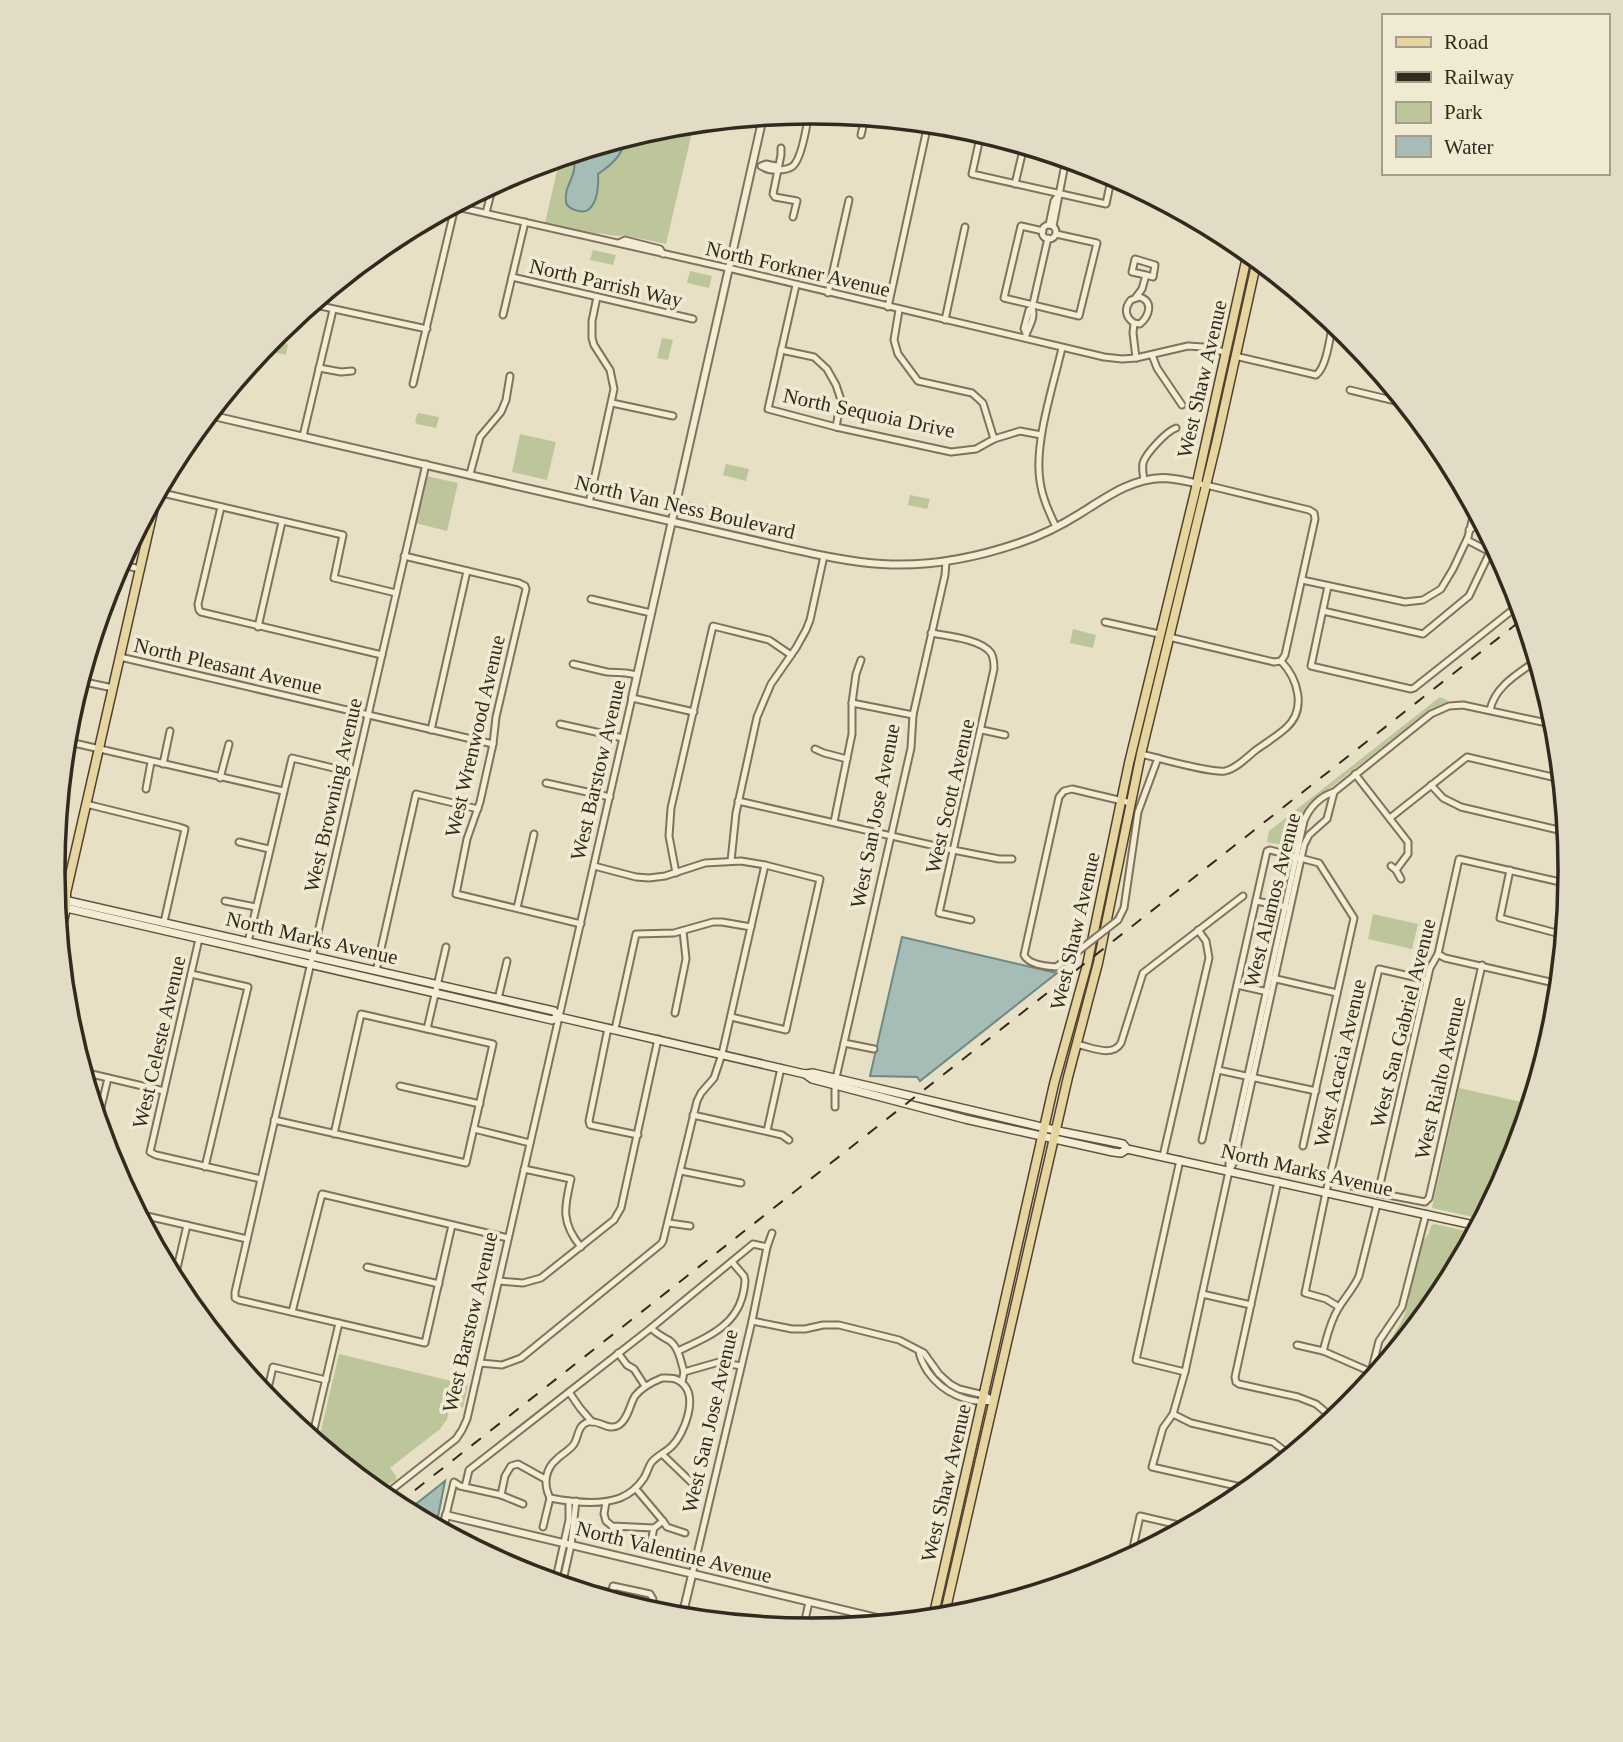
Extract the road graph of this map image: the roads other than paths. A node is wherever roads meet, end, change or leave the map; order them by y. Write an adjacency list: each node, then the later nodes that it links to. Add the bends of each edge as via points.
1 (806, 124): 11 (street, via 796,162)
2 (760, 126): 9 (street, West Barstow Avenue)
3 (863, 126): 5 (street)
4 (926, 134): 41 (street)
5 (861, 135)
6 (979, 144): 12 (street, via 972,174)
7 (781, 148): 11 (street)
8 (1022, 155): 12 (street)
9 (752, 164): 11 (street); 29 (street, West Barstow Avenue)
10 (1064, 168): 14 (street)
11 (778, 170): 19 (street, via 773,196 796,200)
12 (1015, 184): 14 (street)
13 (1110, 187): 14 (street, via 1106,204)
14 (1058, 195): 22 (street)
15 (490, 197): 18 (street)
16 (849, 200): 35 (street)
17 (466, 209): 18 (street, North Forkner Avenue)
18 (486, 213): 21 (street, North Forkner Avenue)
19 (793, 216)
20 (452, 217): 50 (street)
21 (525, 222): 29 (street, North Forkner Avenue); 32 (street)
22 (1051, 225): 24 (street); 25 (street)
23 (965, 227): 48 (street)
24 (1043, 231): 26 (street); 42 (street, via 1021,226 1004,298)
25 (1056, 234): 26 (street); 42 (street, via 1097,243 1079,316)
26 (1048, 239): 42 (street)
27 (1245, 264): 46 (main road, West Shaw Avenue)
28 (1250, 267): 39 (main road)
29 (728, 268): 33 (street, North Forkner Avenue); 83 (street, West Barstow Avenue)
30 (1254, 271): 39 (main road, West Shaw Avenue)
31 (1146, 275): 31 (street, via 1132,272 1135,259 1155,265 1153,277); 34 (street)
32 (512, 277): 36 (street, North Parrish Way); 45 (street)
33 (796, 285): 35 (street, North Forkner Avenue); 54 (street)
34 (1142, 289): 37 (street); 38 (street)
35 (828, 293): 41 (street, North Forkner Avenue)
36 (597, 297): 47 (street, North Parrish Way); 66 (street, via 592,338 612,376)
37 (1136, 297): 38 (street); 49 (street, via 1126,311)
38 (1145, 299): 49 (street, via 1148,315 1140,324)
39 (1247, 301): 57 (main road, West Shaw Avenue)
40 (323, 307): 43 (street)
41 (888, 307): 44 (street, North Forkner Avenue)
42 (1032, 307): 52 (street)
43 (333, 310): 50 (street); 59 (street)
44 (899, 310): 48 (street, North Forkner Avenue); 74 (street, via 894,340 911,372 918,381 972,393 984,403)
45 (503, 315)
46 (1234, 315): 55 (main road, West Shaw Avenue); 57 (main road, via 1238,321 1231,350)
47 (693, 319)
48 (945, 320): 52 (street, North Forkner Avenue)
49 (1134, 323): 58 (street)
50 (427, 329): 62 (street)
51 (1330, 334): 57 (street, via 1316,375)
52 (1026, 336): 53 (street, North Forkner Avenue)
53 (1062, 348): 58 (street, North Forkner Avenue, via 1104,358); 72 (street)
54 (781, 350): 70 (street, via 814,357 827,369 841,400); 70 (street, North Sequoia Drive, via 768,410)
55 (1226, 352): 56 (street, North Forkner Avenue, via 1188,346); 63 (main road, via 1224,380); 78 (main road, West Shaw Avenue)
56 (1152, 355): 58 (street, North Forkner Avenue); 67 (street)
57 (1236, 356): 63 (main road, West Shaw Avenue)
58 (1136, 358)
59 (319, 368): 60 (street); 73 (street)
60 (352, 371)
61 (510, 376): 76 (street, via 506,400 480,437)
62 (412, 384)
63 (1228, 385): 78 (main road, West Shaw Avenue)
64 (1350, 390): 65 (street)
65 (1390, 399)
66 (612, 403): 68 (street); 80 (street)
67 (1182, 405)
68 (673, 416)
69 (218, 417): 73 (street, North Van Ness Boulevard)
70 (836, 426): 74 (street, North Sequoia Drive, via 951,452 976,449)
71 (1175, 428): 77 (street, via 1145,458)
72 (1041, 435): 74 (street, North Sequoia Drive, via 1020,431); 85 (street, via 1040,481)
73 (303, 436): 75 (street, North Van Ness Boulevard)
74 (995, 439)
75 (426, 464): 76 (street, North Van Ness Boulevard); 91 (street, West Browning Avenue)
76 (470, 474): 80 (street, North Van Ness Boulevard)
77 (1144, 480): 78 (street, North Van Ness Boulevard, via 1169,478); 85 (street, North Van Ness Boulevard, via 1118,489)
78 (1201, 484): 98 (street, via 1314,513); 108 (main road, West Shaw Avenue); 108 (main road, West Shaw Avenue, via 1175,571)
79 (163, 502): 81 (street)
80 (589, 503): 83 (street, North Van Ness Boulevard)
81 (221, 507): 82 (street); 106 (street, via 199,610)
82 (282, 522): 100 (street, via 343,535 334,578); 106 (street)
83 (672, 522): 92 (street, North Van Ness Boulevard); 104 (street, West Barstow Avenue)
84 (1471, 523): 88 (street)
85 (1056, 527): 94 (street, North Van Ness Boulevard, via 1006,548)
86 (1474, 527): 88 (street)
87 (148, 530): 96 (main road)
88 (1469, 530): 89 (street)
89 (1467, 540): 90 (street); 99 (street, via 1441,589 1423,600 1405,602)
90 (1485, 549)
91 (404, 556): 97 (street); 100 (street, West Browning Avenue)
92 (824, 556): 94 (street, North Van Ness Boulevard, via 882,564); 110 (street, via 810,620)
93 (1488, 556): 102 (street, via 1469,596 1423,634)
94 (946, 561): 107 (street, West San Jose Avenue)
95 (130, 567): 96 (street)
96 (140, 569): 111 (main road)
97 (467, 571): 128 (street); 135 (street, West Wrenwood Avenue, via 525,586)
98 (1301, 580): 99 (street); 113 (street)
99 (1328, 586): 102 (street)
100 (396, 593): 109 (street, West Browning Avenue)
101 (591, 599): 104 (street)
102 (1322, 611): 103 (street, via 1311,666 1411,689)
103 (1511, 611)
104 (651, 613): 116 (street, West Barstow Avenue)
105 (1105, 622): 108 (street)
106 (258, 626): 109 (street)
107 (931, 633): 125 (street, West San Jose Avenue); 129 (street, West Scott Avenue, via 977,643 992,654 994,670)
108 (1164, 635): 113 (street); 121 (main road, West Shaw Avenue); 138 (main road, West Shaw Avenue)
109 (382, 655): 124 (street, West Browning Avenue)
110 (791, 655): 123 (street, via 769,640 713,626); 154 (street, via 763,700)
111 (120, 657): 118 (main road); 124 (street, North Pleasant Avenue)
112 (861, 660): 120 (street)
113 (1282, 661): 140 (street, via 1293,677 1299,701 1288,726 1228,770 1216,772)
114 (573, 664): 116 (street)
115 (1529, 666): 122 (street, via 1501,687)
116 (637, 675): 119 (street, West Barstow Avenue)
117 (89, 683): 118 (street)
118 (113, 688): 136 (main road)
119 (632, 698): 123 (street); 132 (street, West Barstow Avenue)
120 (852, 703): 125 (street); 139 (street)
121 (1143, 703): 138 (main road, via 1137,747); 153 (main road, West Shaw Avenue)
122 (1490, 710): 126 (street); 144 (street, via 1463,705 1436,711)
123 (694, 712): 174 (street, via 669,823)
124 (367, 715): 128 (street, North Pleasant Avenue); 143 (street, West Browning Avenue)
125 (913, 715): 164 (street, West San Jose Avenue, via 911,748)
126 (1543, 722)
127 (560, 724): 132 (street)
128 (431, 730): 135 (street, North Pleasant Avenue)
129 (982, 730): 131 (street); 167 (street, West Scott Avenue)
130 (170, 731): 142 (street)
131 (1005, 735)
132 (623, 738): 152 (street, West Barstow Avenue)
133 (76, 744): 136 (street)
134 (229, 744): 146 (street)
135 (494, 744): 157 (street, West Wrenwood Avenue)
136 (100, 749): 141 (street); 156 (main road)
137 (815, 749): 139 (street)
138 (1141, 754): 140 (street); 155 (main road, West Shaw Avenue)
139 (847, 758): 159 (street)
140 (1158, 758): 153 (street, bridge, via 1138,812 1124,908 1118,920 1056,967 1030,962 1024,951 1060,794 1072,789)
141 (151, 762): 142 (street); 149 (street)
142 (163, 764): 146 (street)
143 (354, 773): 150 (street, via 292,758); 199 (street, West Browning Avenue)
144 (1355, 774): 151 (street); 158 (street)
145 (1552, 777): 148 (street, via 1467,757)
146 (220, 778): 150 (street)
147 (546, 783): 152 (street)
148 (1432, 785): 158 (street); 160 (street, via 1443,798 1461,807)
149 (146, 789)
150 (283, 791): 166 (street)
151 (1334, 792): 161 (street, West Alamos Avenue, via 1311,807); 163 (street, West Alamos Avenue, via 1326,819)
152 (610, 797): 172 (street, West Barstow Avenue)
153 (1121, 800): 155 (street); 239 (main road, West Shaw Avenue, via 1090,957)
154 (738, 801): 159 (street); 170 (street)
155 (1131, 803): 220 (main road, West Shaw Avenue, via 1104,940)
156 (86, 804): 177 (main road); 187 (street, West Celeste Avenue, via 185,830)
157 (478, 809): 184 (street, West Wrenwood Avenue, via 456,894); 202 (street, via 416,794)
158 (1390, 818): 175 (street, via 1408,842 1408,854 1393,868)
159 (834, 822): 164 (street)
160 (1557, 830)
161 (1302, 832): 163 (street); 168 (street, West Alamos Avenue)
162 (534, 834): 184 (street)
163 (1309, 835): 168 (street, West Alamos Avenue)
164 (892, 836): 167 (street); 219 (street, West San Jose Avenue)
165 (239, 842): 166 (street)
166 (270, 849): 183 (street)
167 (953, 850): 169 (street); 186 (street, West Scott Avenue, via 939,913)
168 (1299, 857): 180 (street, via 1267,851); 185 (street, West Alamos Avenue); 211 (street, via 1319,863 1354,918)
169 (1012, 859)
170 (732, 861): 171 (street); 174 (street, via 705,863)
171 (765, 865): 190 (street); 215 (street, via 820,879 786,1030)
172 (594, 866): 174 (street, via 642,877); 188 (street, West Barstow Avenue)
173 (1510, 870): 176 (street); 193 (street, via 1500,918); 198 (street, West San Gabriel Avenue, via 1459,859)
174 (676, 873)
175 (1401, 879)
176 (1558, 881)
177 (65, 885)
178 (1243, 896): 191 (street)
179 (225, 901): 183 (street)
180 (1256, 901): 185 (street); 208 (street)
181 (66, 906): 187 (main road, North Marks Avenue)
182 (66, 906): 189 (main road, North Marks Avenue)
183 (256, 908): 196 (street)
184 (517, 908): 188 (street)
185 (1287, 908): 204 (street, West Alamos Avenue)
186 (971, 919)
187 (168, 923): 189 (main road, via 167,927); 194 (main road, North Marks Avenue)
188 (581, 924): 214 (street, West Barstow Avenue)
189 (150, 927): 195 (main road, North Marks Avenue)
190 (751, 927): 192 (street, via 713,922); 215 (street)
191 (1198, 930): 220 (street, via 1143,973 1118,1049 1111,1052); 250 (street, via 1209,958)
192 (683, 931): 213 (street, via 686,959); 217 (street, via 636,934)
193 (1556, 933)
194 (228, 938): 195 (main road); 196 (main road, North Marks Avenue)
195 (199, 939): 199 (main road, North Marks Avenue); 203 (street, West Celeste Avenue)
196 (248, 942): 199 (main road, North Marks Avenue)
197 (446, 947): 207 (street)
198 (1438, 954): 201 (street); 205 (street, West San Gabriel Avenue)
199 (311, 961): 202 (main road, North Marks Avenue); 210 (main road, North Marks Avenue); 238 (street, West Browning Avenue)
200 (507, 961): 212 (street)
201 (1482, 965): 206 (street); 263 (street, West Rialto Avenue)
202 (376, 971): 207 (main road, North Marks Avenue)
203 (191, 974): 230 (street, West Celeste Avenue); 252 (street, via 248,987)
204 (1272, 978): 209 (street, West Alamos Avenue); 211 (street)
205 (1427, 980): 257 (street, West Acacia Avenue, via 1378,969); 261 (street, West San Gabriel Avenue)
206 (1550, 982)
207 (438, 985): 210 (street); 212 (main road, North Marks Avenue)
208 (1237, 985): 209 (street); 224 (street)
209 (1268, 992): 226 (street, West Alamos Avenue)
210 (436, 993): 214 (main road, North Marks Avenue, via 552,1020); 216 (street)
211 (1337, 993): 231 (street)
212 (498, 999): 214 (main road, North Marks Avenue, via 554,1011)
213 (675, 1013)
214 (559, 1017): 217 (main road, North Marks Avenue); 248 (street, West Barstow Avenue)
215 (731, 1017): 222 (street)
216 (428, 1029): 233 (street, via 493,1044); 242 (street, via 361,1014)
217 (611, 1029): 218 (main road, North Marks Avenue); 243 (street, via 588,1117 590,1125)
218 (658, 1039): 222 (main road, North Marks Avenue); 243 (street)
219 (844, 1043): 221 (street); 228 (street, West San Jose Avenue)
220 (1076, 1044): 244 (main road, West Shaw Avenue)
221 (874, 1049)
222 (722, 1054): 223 (main road, North Marks Avenue); 237 (street)
223 (781, 1068): 228 (main road, North Marks Avenue); 241 (street)
224 (1218, 1070): 226 (street); 247 (street)
225 (93, 1074): 227 (street)
226 (1250, 1077): 231 (street); 255 (street, West Alamos Avenue)
227 (108, 1078): 230 (street); 232 (street)
228 (835, 1081): 234 (street, West San Jose Avenue); 235 (main road, North Marks Avenue); 236 (main road, North Marks Avenue)
229 (400, 1086): 233 (street)
230 (164, 1091): 252 (street, West Celeste Avenue, via 150,1152)
231 (1316, 1091): 249 (street)
232 (102, 1104)
233 (480, 1104): 240 (street)
234 (835, 1107)
235 (930, 1110): 236 (main road); 245 (main road, North Marks Avenue)
236 (983, 1113): 239 (main road, North Marks Avenue)
237 (693, 1115): 241 (street); 254 (street)
238 (274, 1120): 242 (street); 256 (street, West Browning Avenue)
239 (1044, 1128): 244 (main road, North Marks Avenue); 245 (main road, West Shaw Avenue)
240 (474, 1129): 242 (street, via 466,1163); 248 (street)
241 (767, 1131): 246 (street)
242 (334, 1134)
243 (638, 1135): 275 (street, via 621,1208 614,1220)
244 (1054, 1135): 245 (main road, North Marks Avenue); 250 (main road, North Marks Avenue, via 1113,1152 1127,1149); 283 (main road, West Shaw Avenue)
245 (1042, 1137): 262 (main road, West Shaw Avenue)
246 (789, 1140)
247 (1202, 1140)
248 (530, 1143): 253 (street, West Barstow Avenue)
249 (1303, 1146)
250 (1163, 1156): 251 (main road, North Marks Avenue)
251 (1180, 1160): 255 (main road, North Marks Avenue); 300 (street, via 1136,1360)
252 (205, 1167): 256 (street)
253 (524, 1169): 273 (street, West Barstow Avenue); 275 (street, via 571,1179 565,1213 570,1233)
254 (681, 1171): 259 (street); 267 (street)
255 (1229, 1171): 258 (main road, North Marks Avenue); 284 (street, West Alamos Avenue)
256 (261, 1179): 274 (street, West Browning Avenue)
257 (1329, 1180): 260 (street, West Acacia Avenue); 261 (street, North Marks Avenue)
258 (1278, 1181): 260 (main road, North Marks Avenue); 285 (street)
259 (741, 1183)
260 (1326, 1192): 264 (main road, North Marks Avenue); 286 (street, West Acacia Avenue, via 1305,1293)
261 (1378, 1193): 263 (street, North Marks Avenue, via 1426,1202)
262 (1029, 1196): 281 (main road, West Shaw Avenue); 283 (main road, via 1016,1280)
263 (1429, 1198)
264 (1377, 1204): 265 (main road, North Marks Avenue); 286 (street, via 1359,1276)
265 (1426, 1214): 268 (main road, North Marks Avenue); 296 (street, via 1406,1298 1379,1341)
266 (150, 1217): 269 (street)
267 (669, 1223): 271 (street); 297 (street, via 661,1244 521,1358 502,1365)
268 (1469, 1224)
269 (187, 1225): 274 (street); 278 (street)
270 (453, 1225): 273 (street); 282 (street); 287 (street, via 322,1194)
271 (690, 1226)
272 (772, 1233): 276 (street, West San Jose Avenue)
273 (508, 1238): 280 (street, West Barstow Avenue)
274 (247, 1239): 287 (street, West Browning Avenue, via 235,1298)
275 (581, 1247): 280 (street, via 535,1280)
276 (767, 1247): 277 (street, via 753,1244); 288 (street, West San Jose Avenue)
277 (732, 1262): 290 (street); 293 (street, via 745,1280 738,1311 711,1335)
278 (178, 1265)
279 (367, 1267): 282 (street)
280 (499, 1281): 297 (street, West Barstow Avenue)
281 (1010, 1281): 291 (main road, via 1014,1289 1005,1329); 307 (main road, West Shaw Avenue)
282 (439, 1284): 289 (street, via 425,1343)
283 (1019, 1287): 291 (main road, West Shaw Avenue)
284 (1202, 1294): 285 (street); 300 (street, West Alamos Avenue)
285 (1251, 1305): 309 (street, via 1236,1382 1298,1397)
286 (1339, 1307): 294 (street)
287 (292, 1312): 289 (street)
288 (752, 1321): 298 (street, West San Jose Avenue); 307 (street, via 799,1329 839,1325 896,1339 924,1353 950,1384)
289 (339, 1323): 302 (street)
290 (652, 1328): 293 (street); 295 (street)
291 (1008, 1336): 308 (main road, West Shaw Avenue)
292 (1297, 1345): 294 (street)
293 (678, 1351): 299 (street)
294 (1324, 1352): 301 (street)
295 (618, 1353): 305 (street); 306 (street)
296 (1375, 1361)
297 (480, 1363): 320 (street, West Barstow Avenue, via 463,1430)
298 (741, 1366): 299 (street, via 719,1362); 341 (street, West San Jose Avenue)
299 (684, 1372): 303 (street)
300 (1185, 1372): 310 (street, West Alamos Avenue)
301 (1365, 1372)
302 (326, 1380): 304 (street, via 273,1367); 312 (street)
303 (681, 1382): 305 (street, via 662,1378); 314 (street, via 690,1406 686,1422)
304 (269, 1384)
305 (645, 1385): 311 (street, via 621,1424 610,1427)
306 (569, 1392): 311 (street); 318 (street, via 469,1470)
307 (984, 1399): 308 (street); 315 (main road, West Shaw Avenue)
308 (994, 1401): 332 (main road, West Shaw Avenue)
309 (1326, 1412)
310 (1173, 1414): 313 (street, via 1191,1423 1273,1442); 319 (street, West Alamos Avenue, via 1163,1427 1152,1467)
311 (592, 1422): 316 (street, via 580,1428 573,1446 554,1461)
312 (314, 1428)
313 (1283, 1449)
314 (662, 1454): 317 (street, via 691,1482); 321 (street)
315 (969, 1462): 332 (main road, via 970,1482 961,1519); 347 (main road, West Shaw Avenue)
316 (545, 1479): 322 (street, via 524,1466 511,1466); 323 (street)
317 (701, 1485)
318 (465, 1487): 322 (street); 327 (street, via 454,1482)
319 (1233, 1487)
320 (393, 1489)
321 (636, 1489): 325 (street); 328 (street)
322 (501, 1495): 326 (street)
323 (550, 1498): 324 (street); 331 (street)
324 (573, 1501): 325 (street); 334 (street)
325 (606, 1502): 333 (street, via 604,1514 612,1526)
326 (523, 1504)
327 (446, 1515): 329 (street); 336 (street, North Valentine Avenue)
328 (663, 1521): 333 (street); 335 (street)
329 (445, 1522)
330 (1174, 1524): 337 (street, via 1140,1516)
331 (543, 1527)
332 (965, 1527): 345 (main road, West Shaw Avenue)
333 (654, 1528): 338 (street)
334 (570, 1529): 336 (street); 336 (street, via 576,1533)
335 (685, 1534)
336 (570, 1544): 339 (street); 340 (street); 341 (street, North Valentine Avenue)
337 (1134, 1545)
338 (649, 1550)
339 (559, 1573)
340 (564, 1575)
341 (692, 1575): 344 (street, North Valentine Avenue); 346 (street, West San Jose Avenue)
342 (612, 1590): 343 (street, via 613,1586 650,1594)
343 (653, 1600)
344 (809, 1602): 348 (street, North Valentine Avenue); 349 (street)
345 (947, 1605)
346 (685, 1606)
347 (936, 1607)
348 (867, 1615)
349 (806, 1618)

